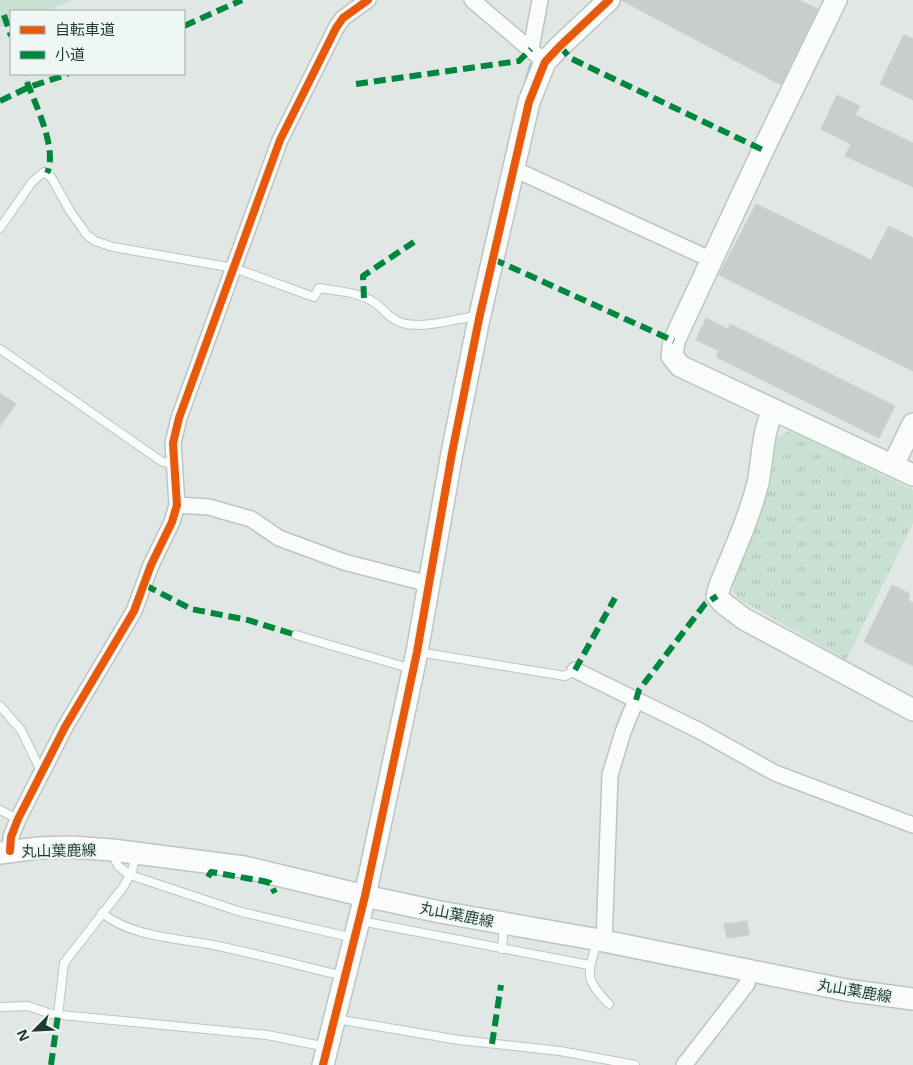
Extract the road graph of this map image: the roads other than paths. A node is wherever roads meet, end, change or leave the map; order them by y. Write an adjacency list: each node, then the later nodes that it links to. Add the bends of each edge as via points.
1 (368, 0): 10 (street, via 343,18 312,75 280,140)
2 (472, 0): 6 (street)
3 (540, 0): 6 (street)
4 (609, 0): 6 (street, via 560,46)
5 (836, 0): 9 (street)
6 (538, 56): 7 (street)
7 (514, 168): 9 (street); 11 (street)
8 (0, 228): 10 (lane, via 32,182 40,172 44,172 51,177 80,227 95,241)
9 (712, 260): 13 (street, via 674,341 672,356 680,366)
10 (234, 268): 11 (lane, via 314,297 319,288 364,298 374,302 388,317 403,323 420,325 471,317); 15 (street, via 210,326 179,418 173,443)
11 (479, 319): 19 (street)
12 (0, 349): 15 (lane, via 161,461)
13 (774, 411): 16 (street); 25 (street, via 766,425 758,482 747,521 718,596 744,619)
14 (913, 424): 16 (street)
15 (173, 465): 18 (street)
16 (893, 465): 17 (street)
17 (913, 475)
18 (177, 505): 19 (street, via 210,507 251,519 279,538 335,559); 26 (street, via 134,611 87,687)
19 (429, 584): 21 (street)
20 (296, 635): 21 (lane)
21 (414, 661): 22 (lane, via 565,676); 34 (street)
22 (574, 670): 23 (street)
23 (636, 700): 29 (street, via 774,773); 38 (street, via 610,775)
24 (0, 706): 26 (lane, via 21,730)
25 (913, 710)
26 (43, 770): 28 (street)
27 (0, 810): 28 (lane)
28 (18, 819): 31 (street)
29 (913, 825)
30 (112, 850): 31 (street, 丸山葉鹿線, via 71,847); 32 (street, 丸山葉鹿線); 33 (lane, via 118,866)
31 (5, 852)
32 (136, 853): 33 (lane); 34 (street, 丸山葉鹿線, via 244,867)
33 (130, 874): 35 (lane); 37 (lane, via 241,912)
34 (365, 896): 36 (street, 丸山葉鹿線); 37 (street)
35 (102, 913): 42 (lane, via 125,928); 46 (lane, via 62,967)
36 (504, 923): 38 (street, 丸山葉鹿線); 39 (lane)
37 (357, 929): 39 (lane); 42 (street)
38 (601, 941): 40 (lane); 41 (street, 丸山葉鹿線)
39 (502, 949): 40 (lane)
40 (589, 965): 44 (lane, via 592,985)
41 (750, 970): 43 (street, 丸山葉鹿線, via 846,990); 50 (street, via 747,984)
42 (346, 976): 47 (street)
43 (913, 999)
44 (609, 1004)
45 (0, 1007): 46 (lane, via 28,1006)
46 (58, 1015): 48 (lane, via 268,1035)
47 (336, 1019): 48 (street); 49 (lane)
48 (326, 1056)
49 (635, 1065)
50 (684, 1065)

